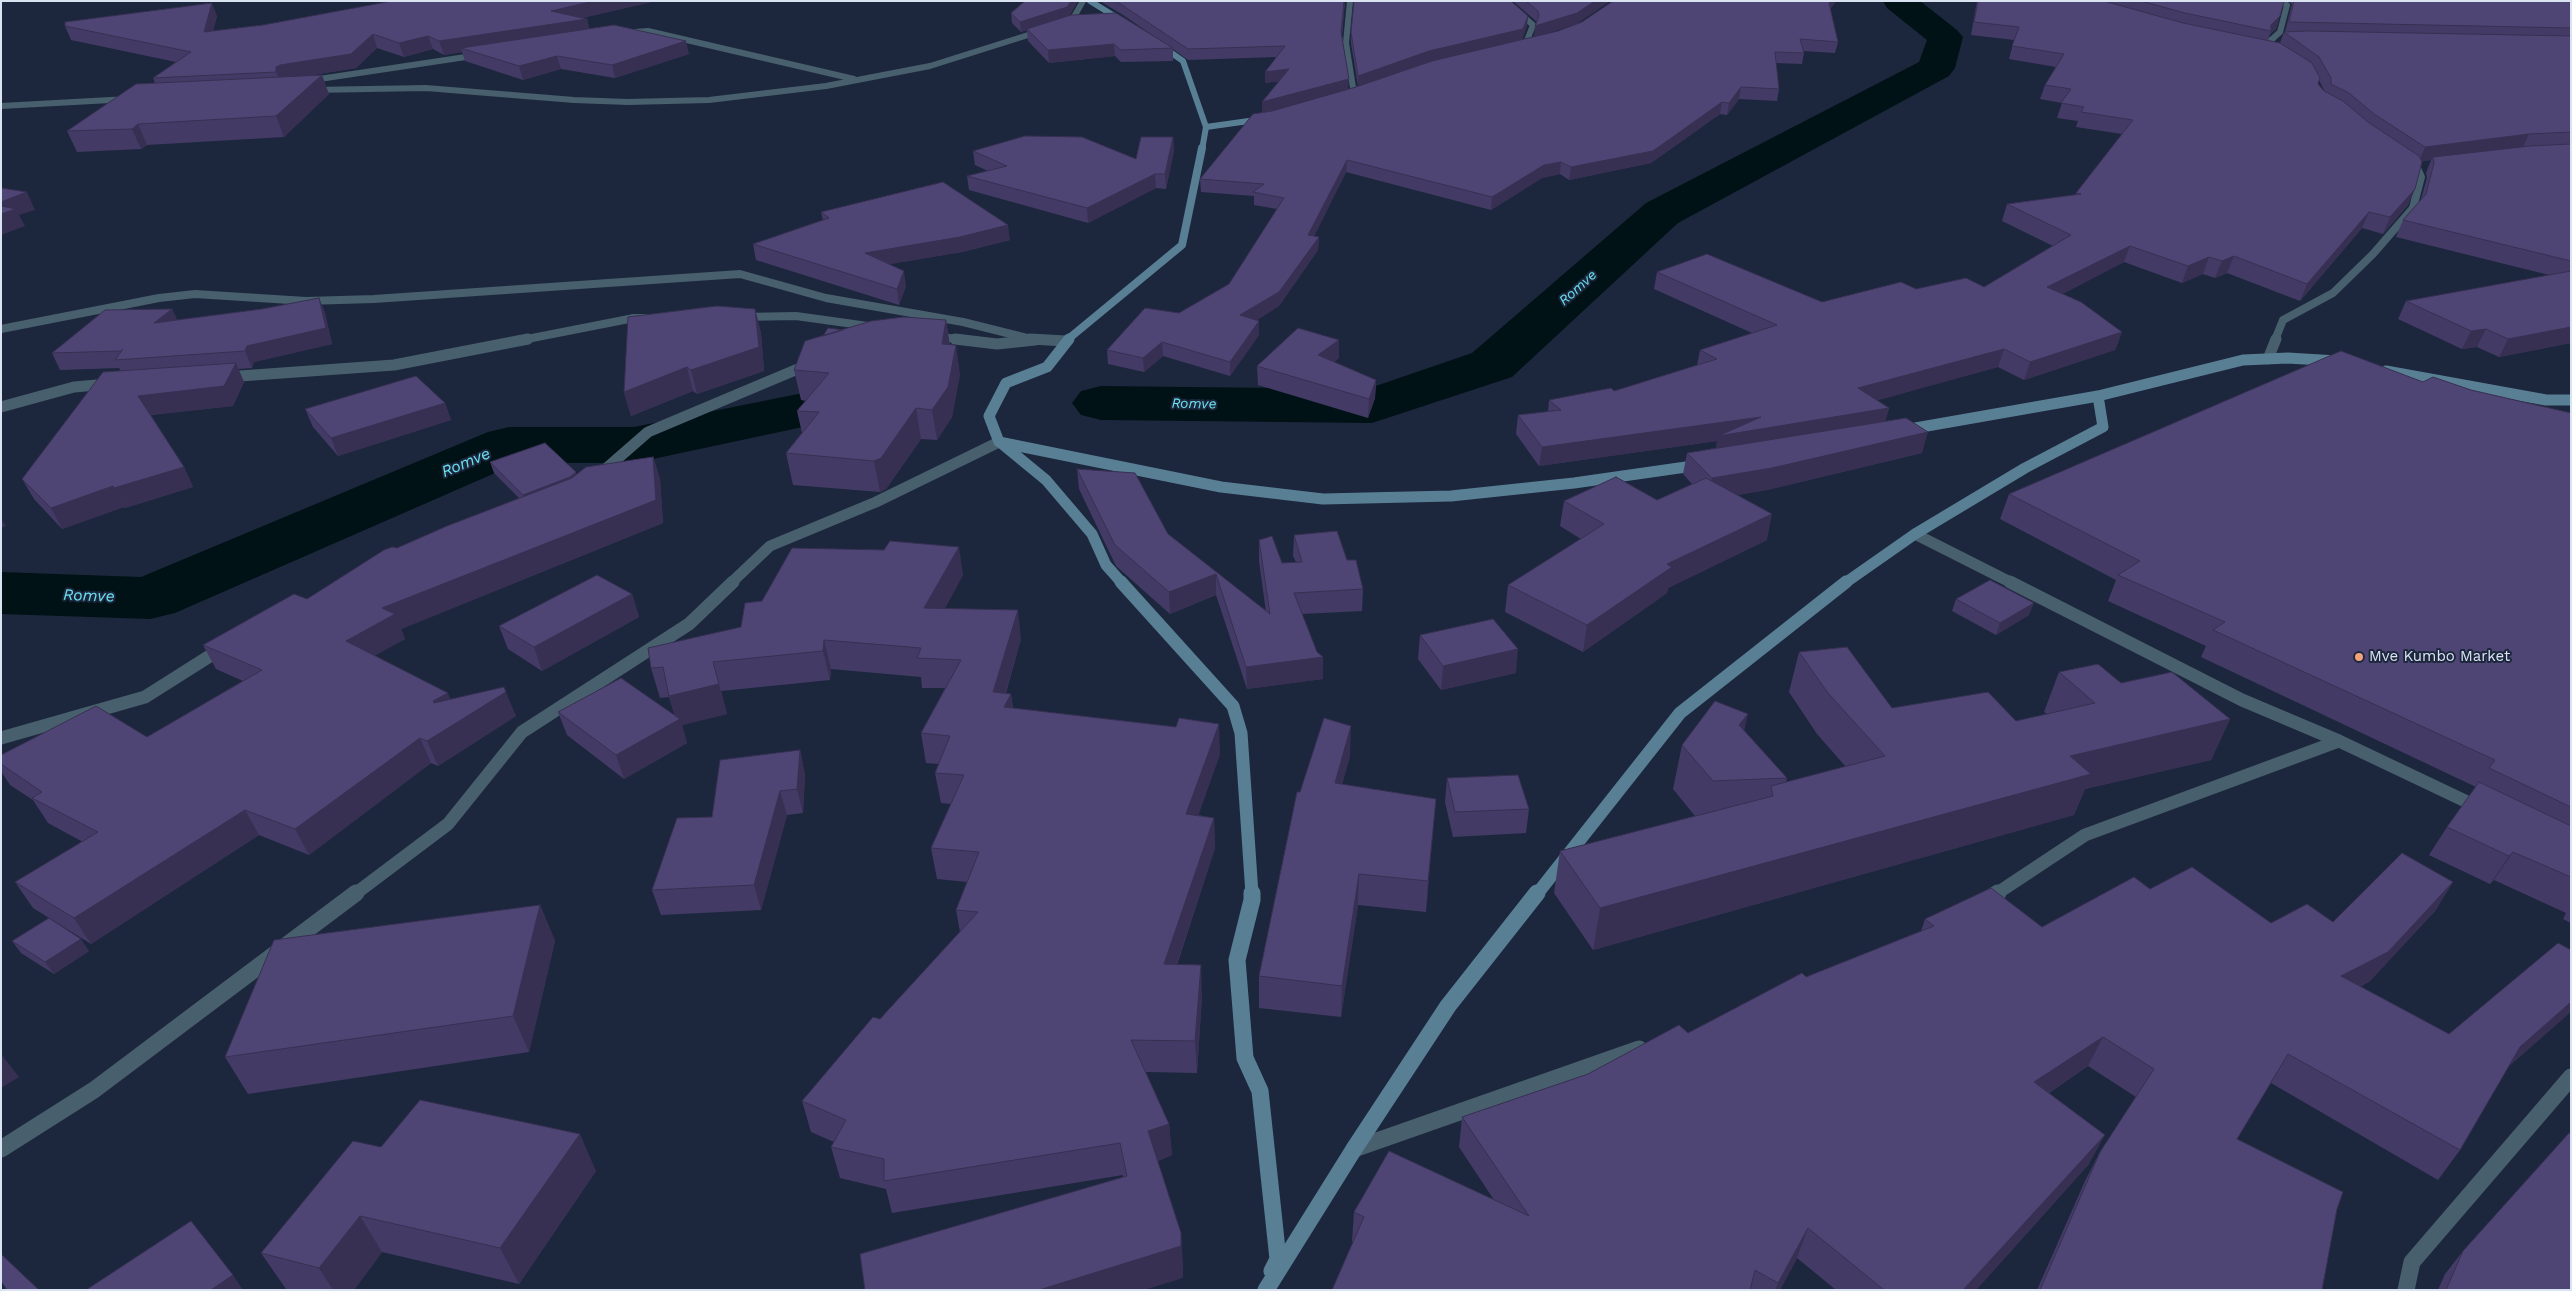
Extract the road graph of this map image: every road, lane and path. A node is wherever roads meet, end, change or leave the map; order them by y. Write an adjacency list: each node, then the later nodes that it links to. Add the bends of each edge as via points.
1 (1083, 1): 7 (street)
2 (1090, 1): 10 (main road)
3 (1350, 1): 26 (street, via 1346,43)
4 (1505, 1): 16 (street, via 1533,25)
5 (2280, 1): 15 (street, via 2287,5 2280,32)
6 (1081, 21): 7 (street)
7 (1071, 22): 8 (street)
8 (1062, 24)
9 (1052, 28): 22 (street, via 930,66)
10 (1136, 29)
11 (613, 34): 22 (street, via 648,31)
12 (1152, 40): 31 (main road, via 1183,61)
13 (2286, 40): 15 (street)
14 (1536, 41): 16 (main road)
15 (2270, 41): 19 (street)
16 (1526, 43): 17 (main road)
17 (1517, 46)
18 (2267, 49): 19 (street)
19 (2277, 52): 21 (street)
20 (487, 54): 23 (street)
21 (2285, 57)
22 (859, 80): 24 (street, via 739,98 628,102 426,88)
23 (293, 83)
24 (302, 90)
25 (1362, 91): 26 (main road)
26 (1354, 94): 27 (main road)
27 (1344, 97)
28 (137, 99): 29 (street)
29 (1, 106)
30 (1271, 118): 31 (main road)
31 (1206, 127): 41 (main road, via 1182,244)
32 (2396, 155): 34 (street)
33 (2427, 167): 34 (street)
34 (2417, 168): 42 (street, via 2421,177 2413,208 2333,293 2283,320)
35 (729, 317): 37 (street, via 796,316)
36 (653, 318): 46 (street, via 634,318 394,366)
37 (883, 328)
38 (1, 329): 40 (street, via 159,298 196,294 306,300 374,299 740,274 826,298 963,322)
39 (924, 335): 40 (street, via 997,344)
40 (1035, 340): 41 (street)
41 (1066, 341): 52 (main road, via 1047,367 1006,384 989,416)
42 (2268, 358): 44 (main road); 48 (main road, via 2243,360)
43 (822, 360): 54 (street, via 795,368 648,432)
44 (2352, 364)
45 (2380, 370): 49 (main road, via 2546,400)
46 (220, 377)
47 (122, 384): 50 (street, via 74,387)
48 (2098, 396): 51 (main road); 55 (main road, via 2103,427)
49 (2571, 400)
50 (1, 408)
51 (1892, 432)
52 (999, 442): 53 (main road, via 1221,487 1323,499 1451,496); 63 (street, via 876,502 770,546 689,624 522,732 448,824 94,1090); 65 (main road, via 1046,480 1092,534 1106,565 1234,706 1241,733 1252,900 1237,960 1245,1058 1260,1091 1278,1259)
53 (1709, 464)
54 (590, 483)
55 (1915, 534): 58 (street, via 2242,700); 64 (main road, via 1822,599 1680,713 1448,1006)
56 (238, 640): 57 (street, via 145,696)
57 (1, 738)
58 (2339, 741): 59 (street); 60 (street, via 2084,835)
59 (2495, 816)
60 (1974, 909)
61 (1651, 1045): 64 (street)
62 (2571, 1077): 67 (street, via 2412,1262)
63 (1, 1149)
64 (1354, 1149): 66 (main road)
65 (1262, 1290)
66 (1266, 1290)
67 (2406, 1290)

